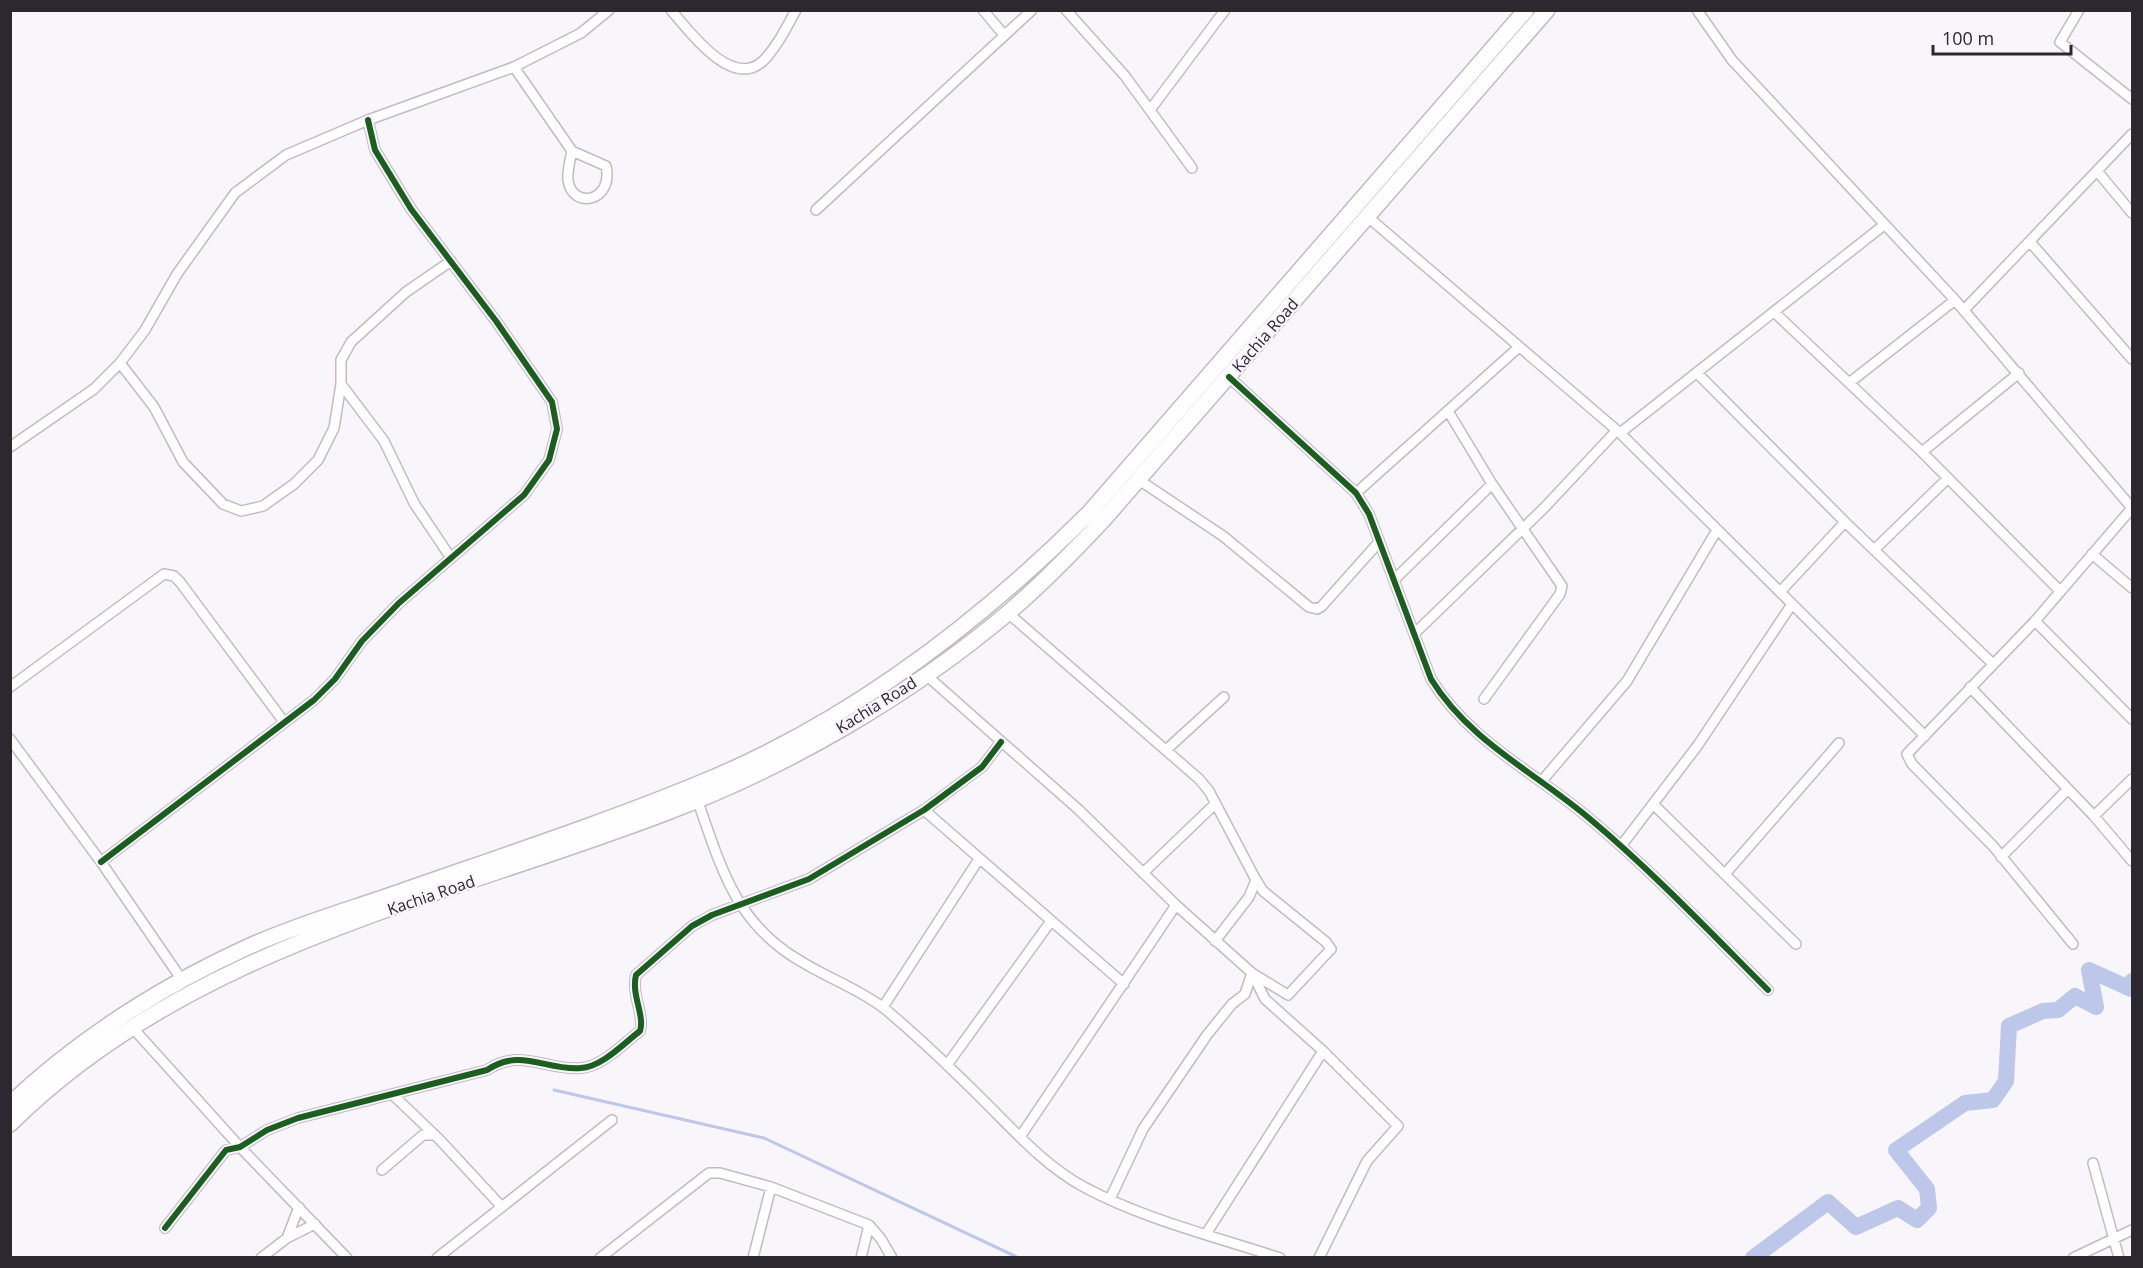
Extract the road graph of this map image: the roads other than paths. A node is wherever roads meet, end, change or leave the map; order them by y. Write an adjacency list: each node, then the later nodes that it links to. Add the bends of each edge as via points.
1 (609, 10): 13 (street, via 581,33)
2 (671, 10): 3 (street, via 724,65 742,69 762,63)
3 (796, 10)
4 (983, 10): 12 (street)
5 (1032, 10): 12 (street)
6 (1066, 10): 15 (street)
7 (1225, 10): 15 (street)
8 (1547, 10): 23 (highway, Kachia Road)
9 (1697, 10): 24 (street, via 1731,60)
10 (2079, 10): 14 (street, via 2060,42)
11 (1519, 13): 98 (highway, Kachia Road, via 1090,512 1010,587 910,667 765,754 705,781 609,819 285,932)
12 (1004, 35): 21 (street)
13 (514, 67): 16 (street); 18 (street)
14 (2133, 99)
15 (1150, 110): 19 (street)
16 (368, 120): 26 (street, via 375,150 411,209); 32 (street, via 286,155 235,194)
17 (2133, 134): 20 (street)
18 (572, 152): 18 (street, via 606,166 609,178 596,197 584,198 568,182)
19 (1192, 168)
20 (2097, 171): 22 (street); 25 (street)
21 (816, 210)
22 (2133, 213)
23 (1368, 217): 30 (street); 35 (highway, Kachia Road)
24 (1884, 225): 27 (street); 29 (street)
25 (2031, 243): 28 (street); 31 (street)
26 (451, 261): 37 (street, via 406,292 351,342 341,360); 53 (street, via 552,402 557,429 549,460 524,495)
27 (1955, 300): 28 (street); 36 (street)
28 (1964, 310): 34 (street)
29 (1774, 312): 33 (street); 36 (street)
30 (1519, 347): 38 (street); 39 (street)
31 (2133, 359)
32 (120, 363): 37 (street, via 154,407 183,462 223,504 241,511 263,506 294,484 318,460 334,428); 40 (street, via 94,389)
33 (1697, 373): 39 (street); 47 (street)
34 (2019, 373): 41 (street); 46 (street)
35 (1229, 377): 43 (highway, Kachia Road); 45 (street)
36 (1849, 383): 41 (street)
37 (341, 384): 53 (street, via 384,441 414,503)
38 (1448, 411): 44 (street); 45 (street)
39 (1619, 432): 48 (street); 49 (street)
40 (10, 447)
41 (1922, 452): 42 (street)
42 (1947, 479): 51 (street); 56 (street)
43 (1139, 480): 50 (street, via 1223,536 1309,607 1322,606); 59 (highway, Kachia Road, via 1074,551)
44 (1492, 484): 48 (street); 54 (street)
45 (1356, 493): 50 (street)
46 (2132, 508): 52 (street)
47 (1845, 522): 51 (street); 57 (street)
48 (1523, 529): 61 (street); 67 (street, via 1562,586)
49 (1717, 530): 57 (street); 76 (street, via 1627,681)
50 (1379, 542): 54 (street)
51 (1874, 550): 62 (street)
52 (2092, 554): 55 (street); 56 (street)
53 (451, 558): 69 (street, via 362,641 335,679 314,700)
54 (1394, 580): 61 (street)
55 (2133, 588)
56 (2060, 591): 60 (street)
57 (1780, 592): 58 (street)
58 (1792, 604): 70 (street); 80 (street)
59 (1008, 613): 63 (highway, Kachia Road); 74 (street)
60 (2035, 621): 62 (street); 68 (street)
61 (1414, 634): 76 (street, via 1443,699 1470,729)
62 (1992, 663): 65 (street)
63 (925, 674): 72 (street); 78 (highway, Kachia Road, via 815,743)
64 (10, 687): 69 (street, via 164,574 180,582)
65 (1970, 687): 70 (street); 77 (street)
66 (1224, 697): 74 (street)
67 (1484, 699)
68 (2133, 719)
69 (284, 722): 87 (street)
70 (1924, 736): 84 (street, via 1909,750 1908,759)
71 (10, 739): 87 (street)
72 (1000, 742): 81 (street, via 982,767); 88 (street, via 1080,810)
73 (1839, 743): 89 (street)
74 (1166, 750): 79 (street, via 1209,791)
75 (2133, 779): 82 (street)
76 (1541, 782): 83 (street)
77 (2068, 789): 82 (street); 84 (street)
78 (697, 799): 91 (street); 102 (highway, Kachia Road, via 673,811 286,948 205,984)
79 (1215, 804): 88 (street); 90 (street)
80 (1653, 804): 83 (street); 89 (street)
81 (924, 810): 85 (street); 91 (street, via 809,879)
82 (2094, 816): 86 (street)
83 (1621, 846): 100 (street)
84 (2001, 857): 96 (street)
85 (979, 859): 93 (street); 101 (street)
86 (2133, 861)
87 (101, 862): 98 (street)
88 (1143, 873): 92 (street)
89 (1725, 874): 95 (street)
90 (1256, 880): 94 (street, via 1249,897); 97 (street, via 1263,891 1331,949 1288,995)
91 (738, 904): 101 (street, via 777,948); 105 (street, via 692,926 636,975 640,1031 594,1065 581,1068 510,1059 486,1070)
92 (1176, 905): 94 (street); 99 (street)
93 (1051, 921): 99 (street); 104 (street)
94 (1215, 941): 97 (street)
95 (1796, 944)
96 (2073, 944)
97 (1252, 973): 103 (street, via 1264,999); 115 (street, via 1245,994 1207,1035 1143,1129)
98 (182, 980): 106 (highway, Kachia Road, via 89,1038)
99 (1124, 984): 110 (street)
100 (1768, 990)
101 (883, 1007): 104 (street)
102 (131, 1026): 108 (highway, Kachia Road, via 68,1073); 111 (street)
103 (1323, 1051): 122 (street); 133 (street, via 1398,1125 1367,1161)
104 (947, 1065): 110 (street)
105 (393, 1095): 109 (street); 111 (street, via 298,1118)
106 (10, 1104)
107 (612, 1120): 117 (street)
108 (10, 1124)
109 (432, 1135): 113 (street, via 423,1136); 117 (street)
110 (1020, 1137): 115 (street, via 1083,1186)
111 (240, 1146): 116 (street); 120 (street, via 226,1150)
112 (2093, 1163): 124 (street)
113 (382, 1170)
114 (771, 1187): 119 (street); 128 (street, via 709,1173); 129 (street)
115 (1110, 1199): 122 (street)
116 (299, 1207): 118 (street); 123 (street)
117 (502, 1207): 127 (street)
118 (315, 1224): 123 (street); 126 (street)
119 (869, 1225): 130 (street); 131 (street)
120 (165, 1228)
121 (2133, 1230): 124 (street)
122 (1206, 1234): 132 (street)
123 (287, 1238): 125 (street)
124 (2114, 1239): 134 (street); 135 (street)
125 (261, 1257)
126 (347, 1257)
127 (437, 1257)
128 (601, 1257)
129 (753, 1257)
130 (861, 1257)
131 (892, 1257)
132 (1281, 1257)
133 (1319, 1257)
134 (2073, 1257)
135 (2119, 1257)

